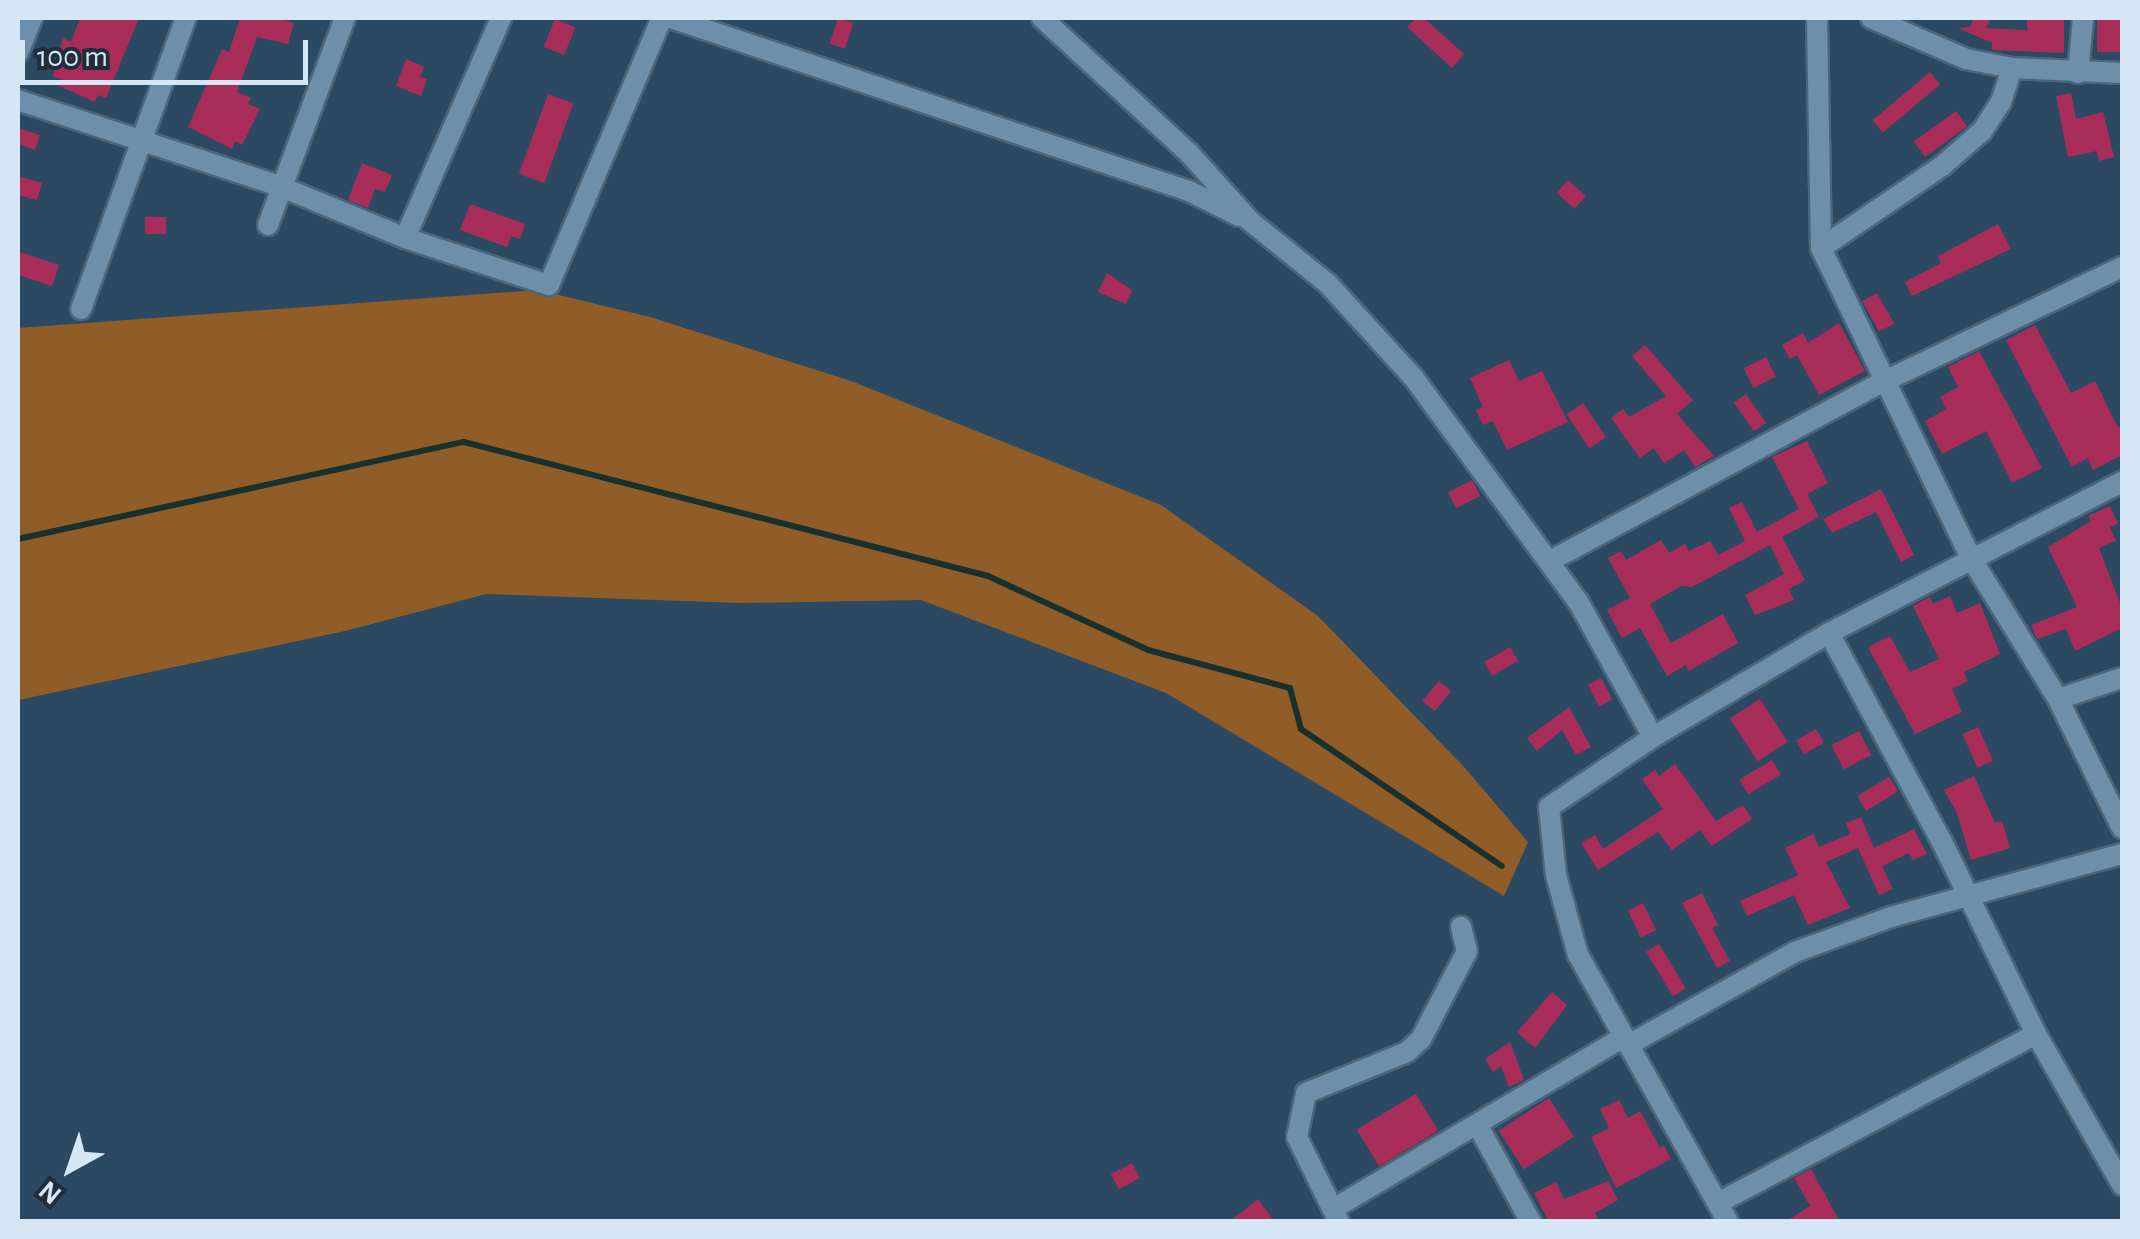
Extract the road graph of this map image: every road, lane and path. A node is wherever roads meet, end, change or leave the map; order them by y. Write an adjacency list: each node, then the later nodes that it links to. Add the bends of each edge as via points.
1 (32, 18): 11 (street)
2 (186, 18): 16 (street)
3 (345, 18): 17 (street)
4 (501, 18): 20 (street)
5 (662, 18): 20 (street, via 549,285)
6 (671, 18): 18 (street, via 1190,191)
7 (1042, 18): 18 (street, via 1188,153)
8 (1816, 18): 21 (street)
9 (1871, 18): 12 (street, via 1966,59)
10 (2083, 18): 13 (street)
11 (18, 54)
12 (2012, 68): 13 (street); 21 (street, via 1982,131)
13 (2078, 72): 14 (street)
14 (2122, 73)
15 (18, 100): 16 (street)
16 (140, 144): 17 (street); 23 (street)
17 (279, 186): 19 (street); 20 (street)
18 (1250, 221): 27 (street, via 1328,284 1413,376)
19 (268, 225)
20 (405, 238)
21 (1821, 248): 24 (street)
22 (2122, 267): 24 (street)
23 (81, 309)
24 (1883, 382): 26 (street); 27 (street)
25 (2122, 482): 26 (street)
26 (1971, 558): 28 (street); 30 (street)
27 (1550, 562): 31 (street)
28 (1829, 633): 31 (street); 34 (street)
29 (2122, 678): 30 (street)
30 (2058, 700): 32 (street)
31 (1653, 737): 37 (street, via 1550,807 1556,875 1578,955)
32 (2122, 828)
33 (2122, 854): 34 (street)
34 (1970, 897): 36 (street); 37 (street, via 1891,916 1795,952)
35 (1461, 927): 41 (street, via 1468,951 1421,1039 1407,1052 1306,1093 1297,1138)
36 (2036, 1034): 39 (street); 40 (street)
37 (1626, 1041): 38 (street); 40 (street)
38 (1478, 1126): 41 (street); 42 (street)
39 (2122, 1185)
40 (1723, 1212)
41 (1337, 1218)
42 (1531, 1222)

